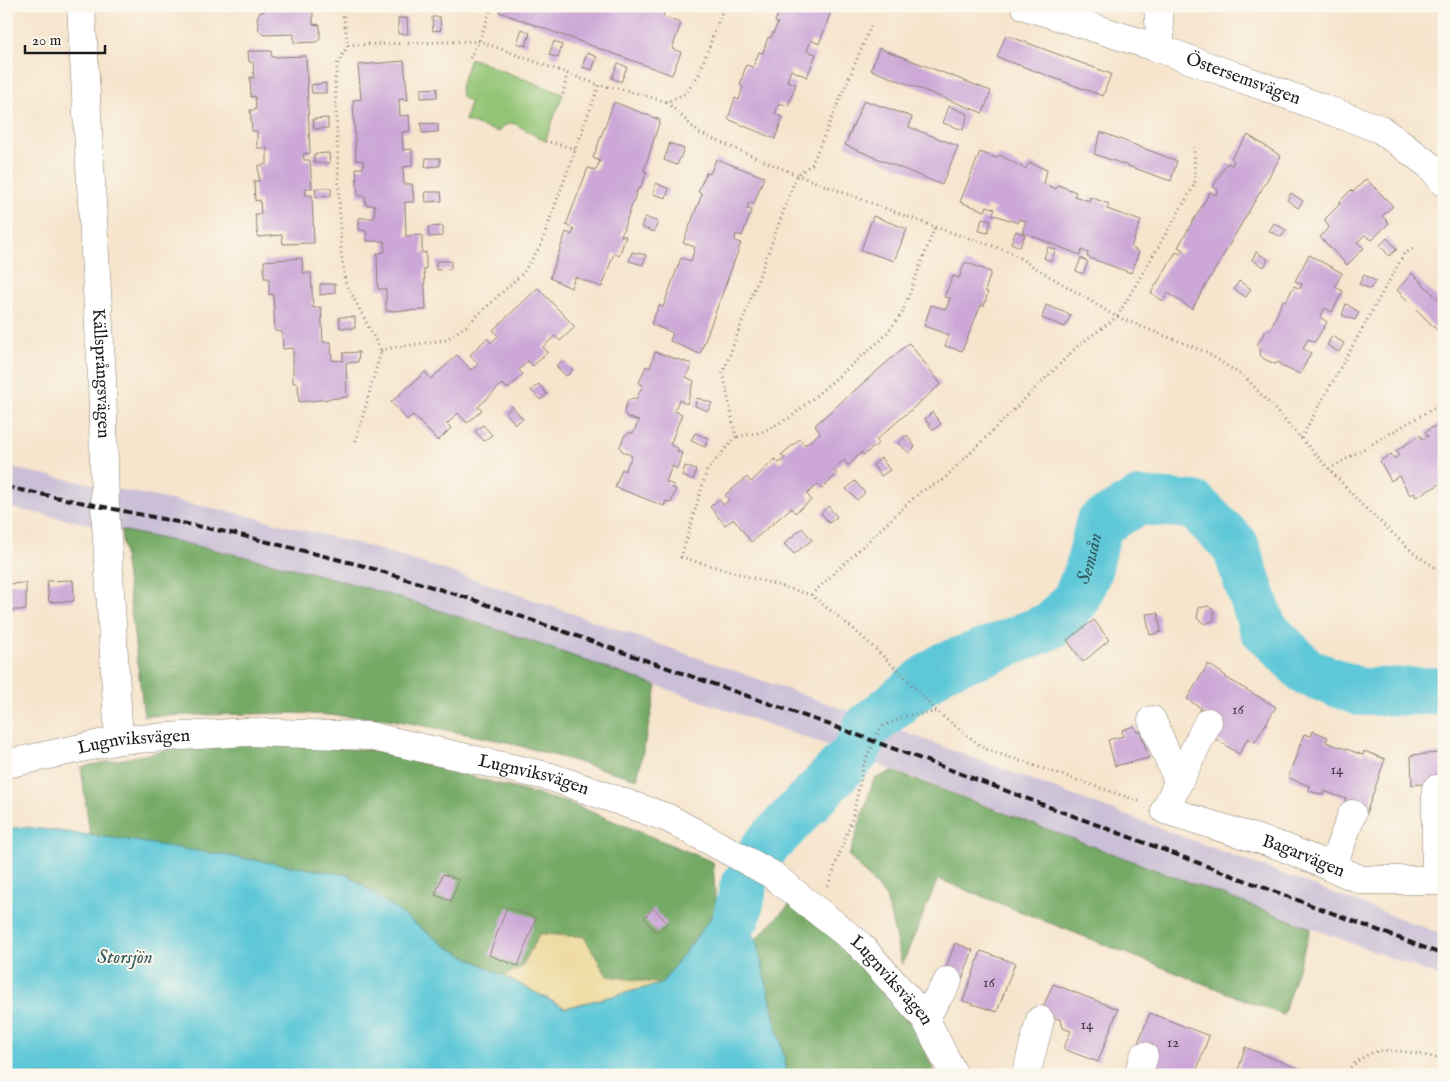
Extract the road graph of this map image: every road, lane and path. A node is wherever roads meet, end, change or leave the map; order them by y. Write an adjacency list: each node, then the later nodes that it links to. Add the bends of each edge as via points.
1 (81, 6): 35 (street, Källsprångsvägen)
2 (342, 6): 9 (path)
3 (492, 6): 8 (path)
4 (724, 6): 15 (path, via 699,74 686,93)
5 (1158, 6): 10 (street)
6 (1032, 7): 10 (street, Östersemsvägen)
7 (871, 26): 19 (path, via 812,164)
8 (479, 41): 9 (path); 11 (path); 12 (path)
9 (348, 45): 24 (path, via 334,79 341,252 345,281)
10 (1162, 49): 20 (street, Östersemsvägen, via 1380,129 1429,165)
11 (470, 58)
12 (567, 74): 13 (path); 14 (path)
13 (599, 85): 15 (path); 18 (path)
14 (563, 94)
15 (667, 102): 19 (path, via 699,133)
16 (545, 141): 18 (path)
17 (1194, 147): 23 (path, via 1195,184)
18 (576, 149): 24 (path, via 540,247 523,273 466,326 444,340)
19 (797, 175): 21 (path); 26 (path, via 723,373)
20 (1444, 182)
21 (935, 227): 23 (path, via 1008,251); 26 (path, via 902,313 883,338 791,417 762,432)
22 (1414, 248): 27 (path, via 1404,254)
23 (1117, 317): 27 (path, via 1206,352 1247,379); 31 (path, via 1079,345 943,480 920,492)
24 (381, 351): 28 (path)
25 (1444, 402): 29 (path)
26 (736, 437): 31 (path, via 706,470 681,556)
27 (1301, 438): 29 (path)
28 (355, 444)
29 (1329, 469): 30 (path, via 1416,555)
30 (1444, 573)
31 (811, 595): 32 (path, via 856,632)
32 (937, 712): 39 (path, via 985,748); 43 (path, via 908,715 881,727 864,763 852,816)
33 (1152, 720): 37 (street)
34 (1208, 722): 37 (street)
35 (119, 740): 36 (street, Lugnviksvägen); 43 (street, Lugnviksvägen, via 247,732 369,736 551,778 668,818 771,874)
36 (6, 764)
37 (1178, 781): 39 (street)
38 (1436, 789): 42 (street)
39 (1165, 810): 41 (street, Bagarvägen, via 1283,847)
40 (1352, 814): 41 (street)
41 (1332, 868): 42 (street, Bagarvägen, via 1362,880)
42 (1440, 880)
43 (819, 912): 45 (street, Lugnviksvägen, via 859,944)
44 (948, 981): 45 (street)
45 (925, 1018): 48 (street, Lugnviksvägen)
46 (1040, 1020): 49 (street)
47 (1444, 1060): 50 (path, via 1379,1051 1361,1058)
48 (954, 1075)
49 (1026, 1075)
50 (1344, 1075)

